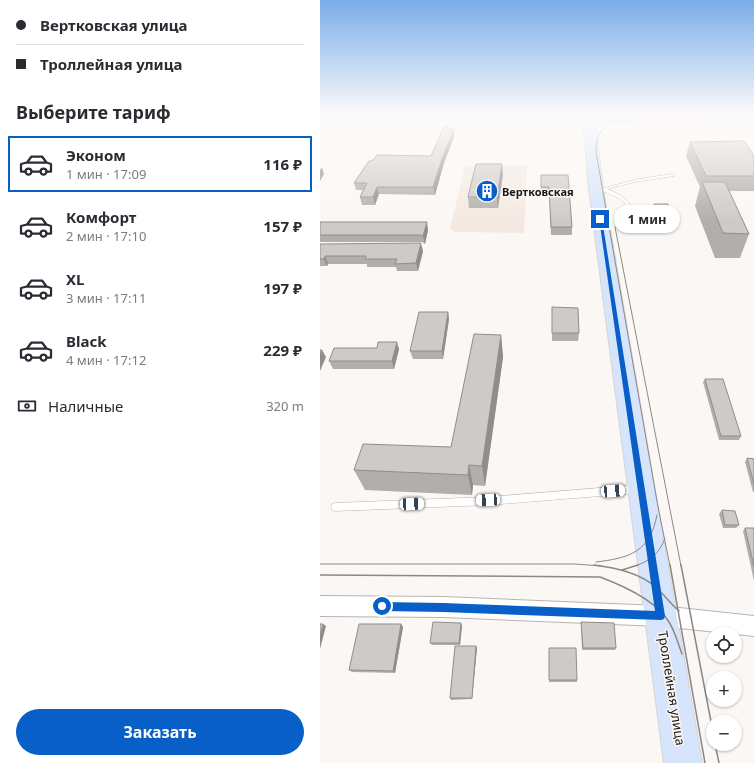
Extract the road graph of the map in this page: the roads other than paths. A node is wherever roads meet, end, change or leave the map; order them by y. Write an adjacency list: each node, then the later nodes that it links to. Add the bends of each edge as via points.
1 (591, 151): 3 (main road, Троллейная улица)
2 (672, 174): 3 (lane)
3 (599, 189): 4 (lane, via 631,205); 5 (main road, Троллейная улица)
4 (638, 222)
5 (641, 489): 6 (lane); 8 (main road, Троллейная улица)
6 (335, 507)
7 (320, 606): 8 (street, via 443,607)
8 (661, 616): 9 (street); 10 (main road, Троллейная улица)
9 (754, 626)
10 (683, 763)

